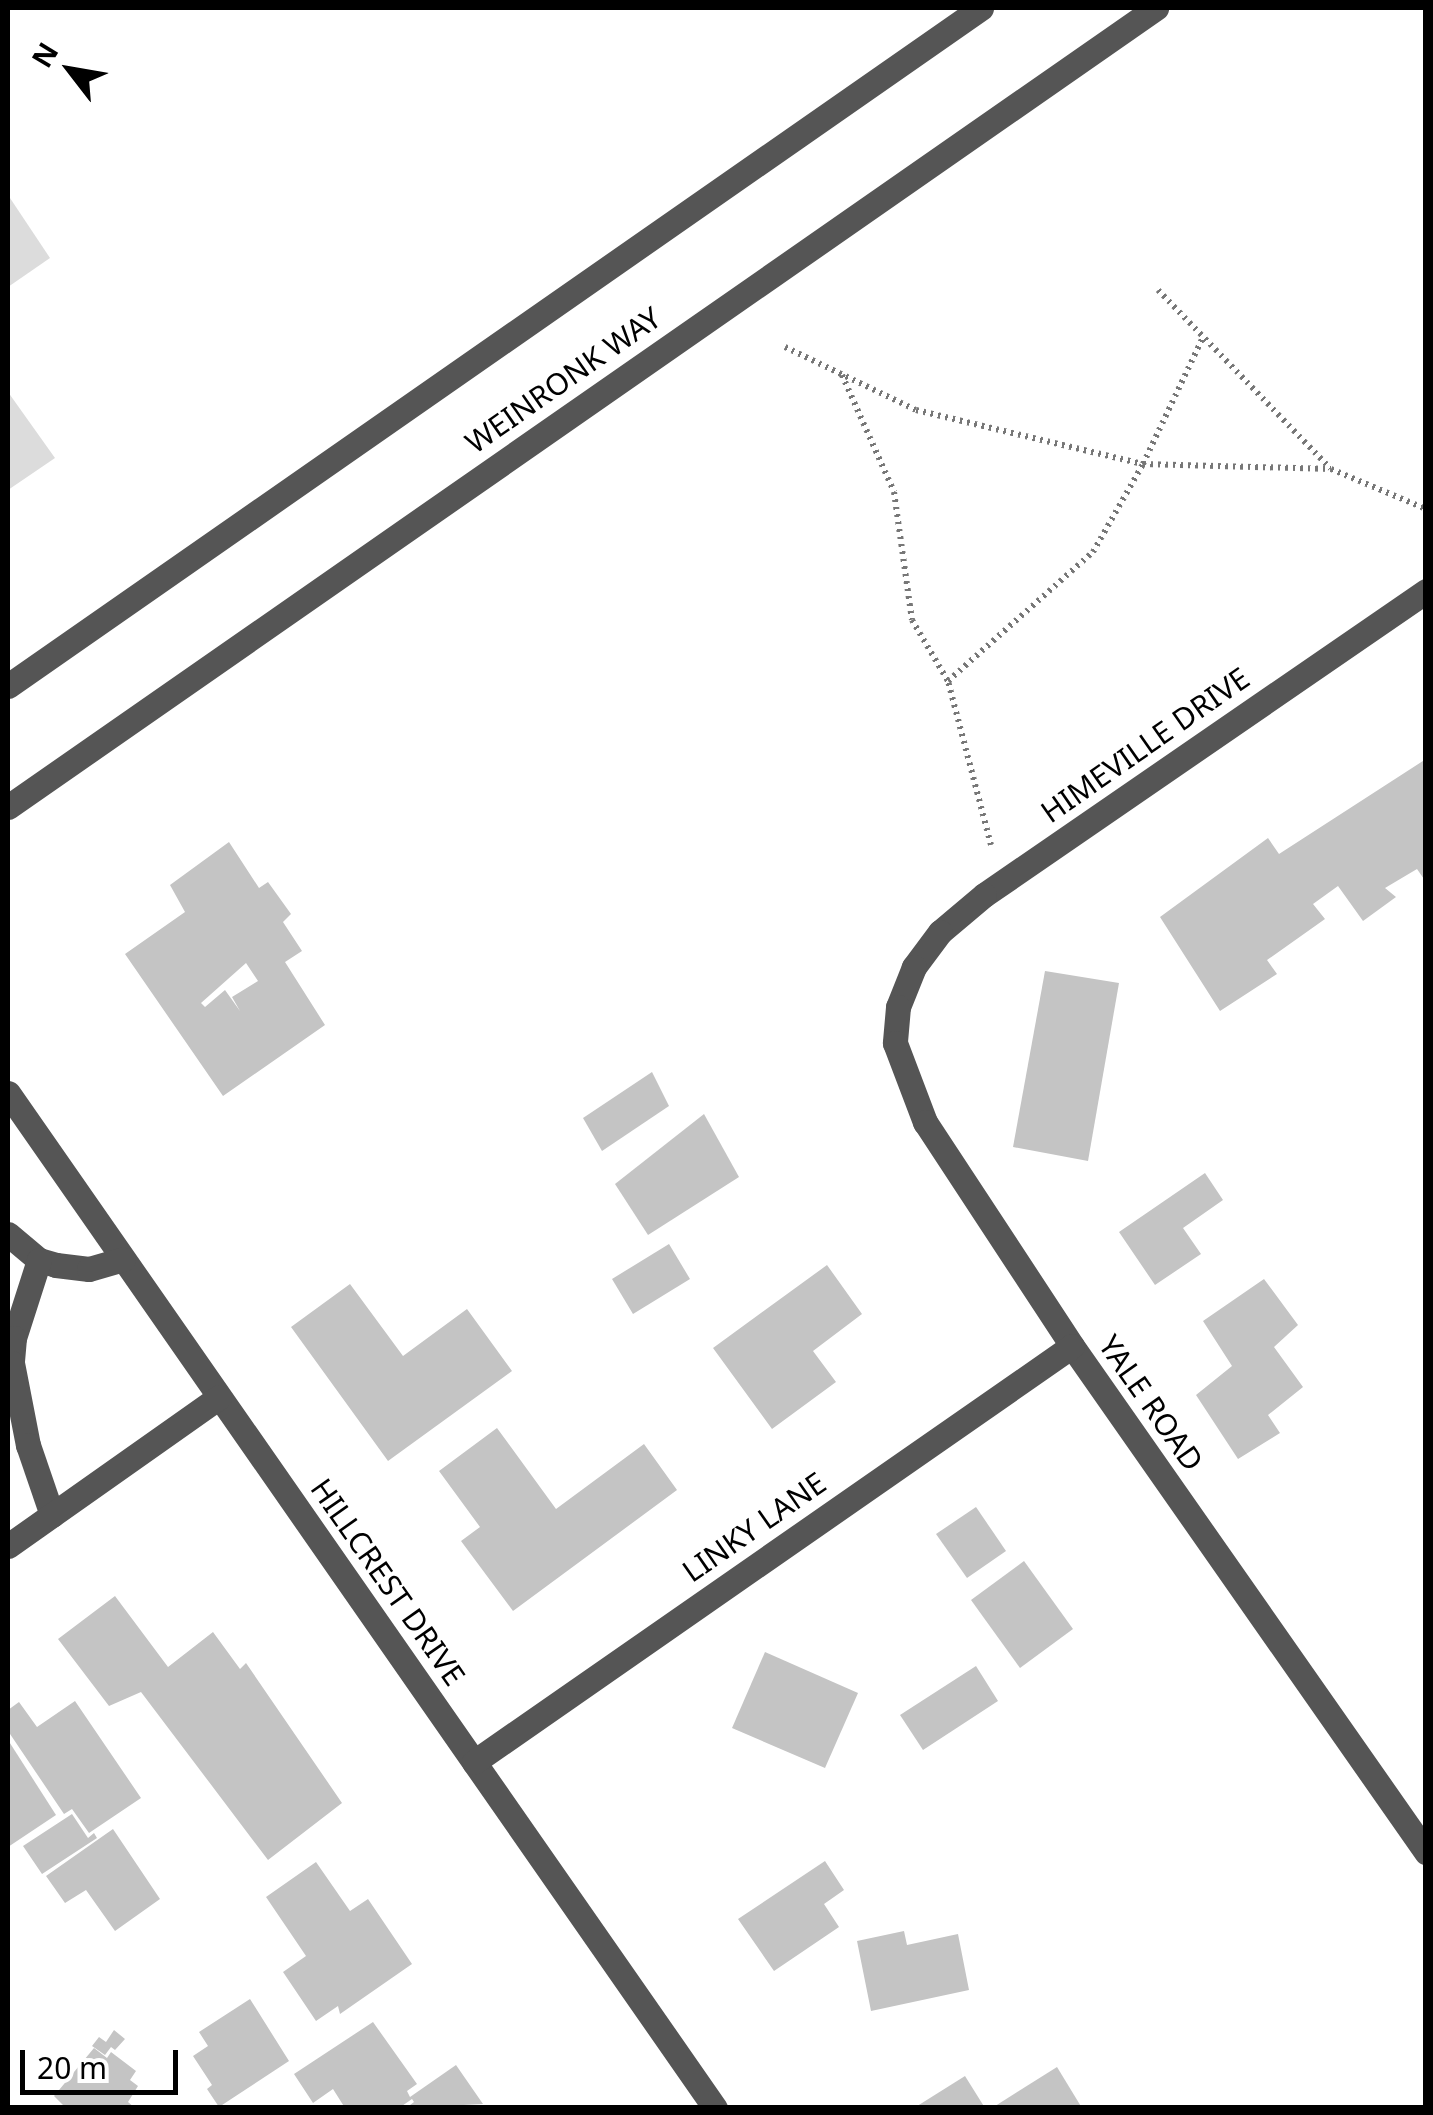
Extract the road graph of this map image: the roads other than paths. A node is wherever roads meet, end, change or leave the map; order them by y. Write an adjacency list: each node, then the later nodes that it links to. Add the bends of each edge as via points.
1 (981, 8): 4 (street)
2 (1156, 8): 5 (street, WEINRONK WAY)
3 (1426, 590): 6 (street, HIMEVILLE DRIVE, via 984,896 940,932)
4 (8, 686)
5 (8, 806)
6 (914, 967): 11 (street, YALE ROAD, via 898,1007 895,1043 908,1085 925,1122)
7 (8, 1093): 9 (street, HILLCREST DRIVE)
8 (8, 1234): 10 (street)
9 (123, 1259): 10 (street, via 88,1269); 12 (street, HILLCREST DRIVE)
10 (39, 1260): 13 (street, via 12,1363 28,1444)
11 (1072, 1346): 15 (street, LINKY LANE); 16 (street, YALE ROAD)
12 (219, 1397): 13 (street); 15 (street, HILLCREST DRIVE)
13 (52, 1515): 14 (street)
14 (8, 1546)
15 (474, 1762): 17 (street, HILLCREST DRIVE)
16 (1426, 1852)
17 (715, 2108)

